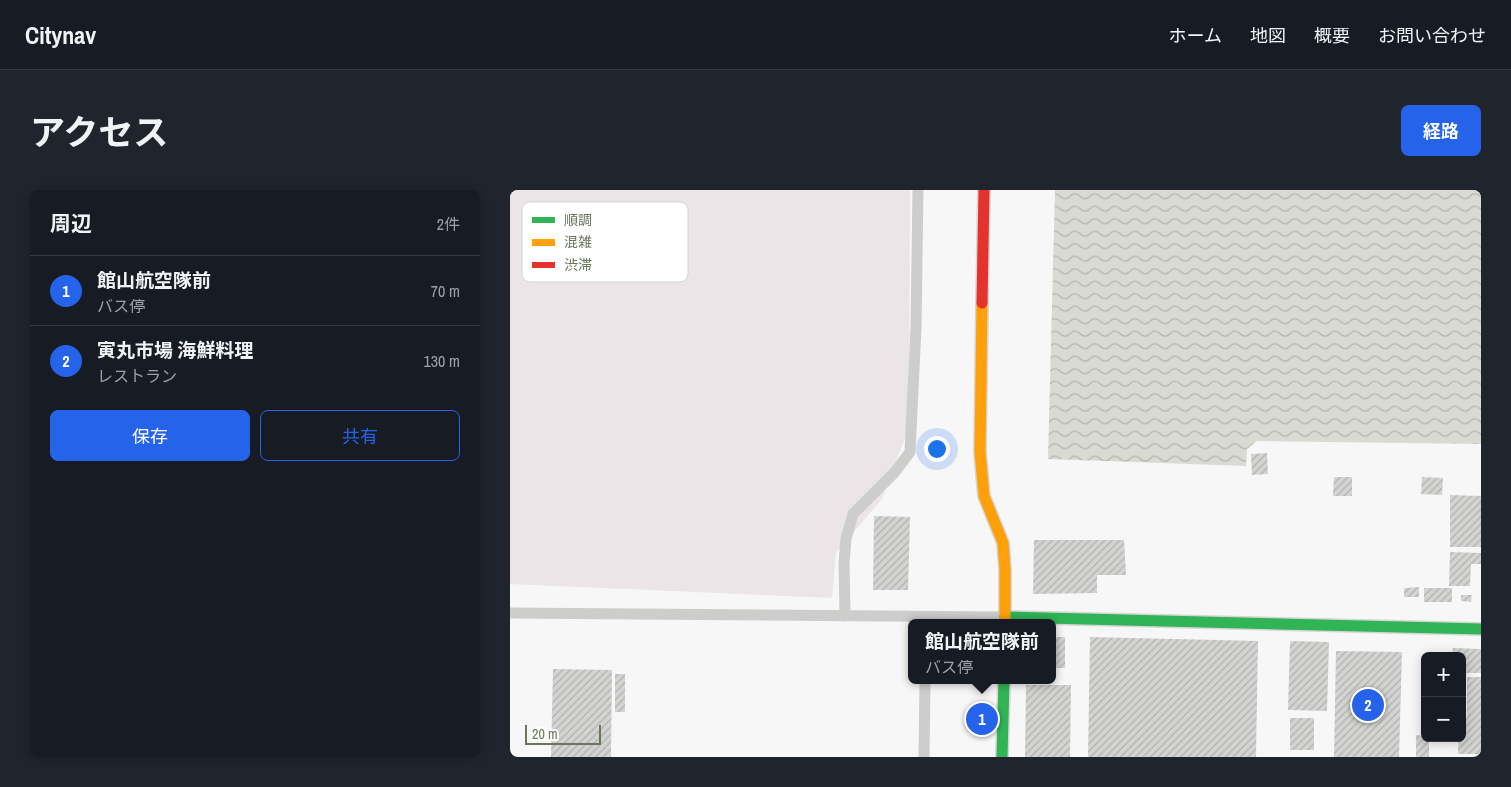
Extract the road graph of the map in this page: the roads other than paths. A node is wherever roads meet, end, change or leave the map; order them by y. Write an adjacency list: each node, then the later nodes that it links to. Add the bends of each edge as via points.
1 (918, 190): 4 (lane, via 910,452 853,514 844,563)
2 (984, 190): 6 (street, via 980,452 984,496 1003,543)
3 (510, 613): 4 (lane)
4 (845, 616): 5 (lane)
5 (926, 619)
6 (1005, 619)
7 (1056, 621): 8 (street)
8 (1481, 629)
9 (925, 684): 11 (lane)
10 (1004, 684): 12 (street)
11 (924, 757)
12 (1002, 757)

